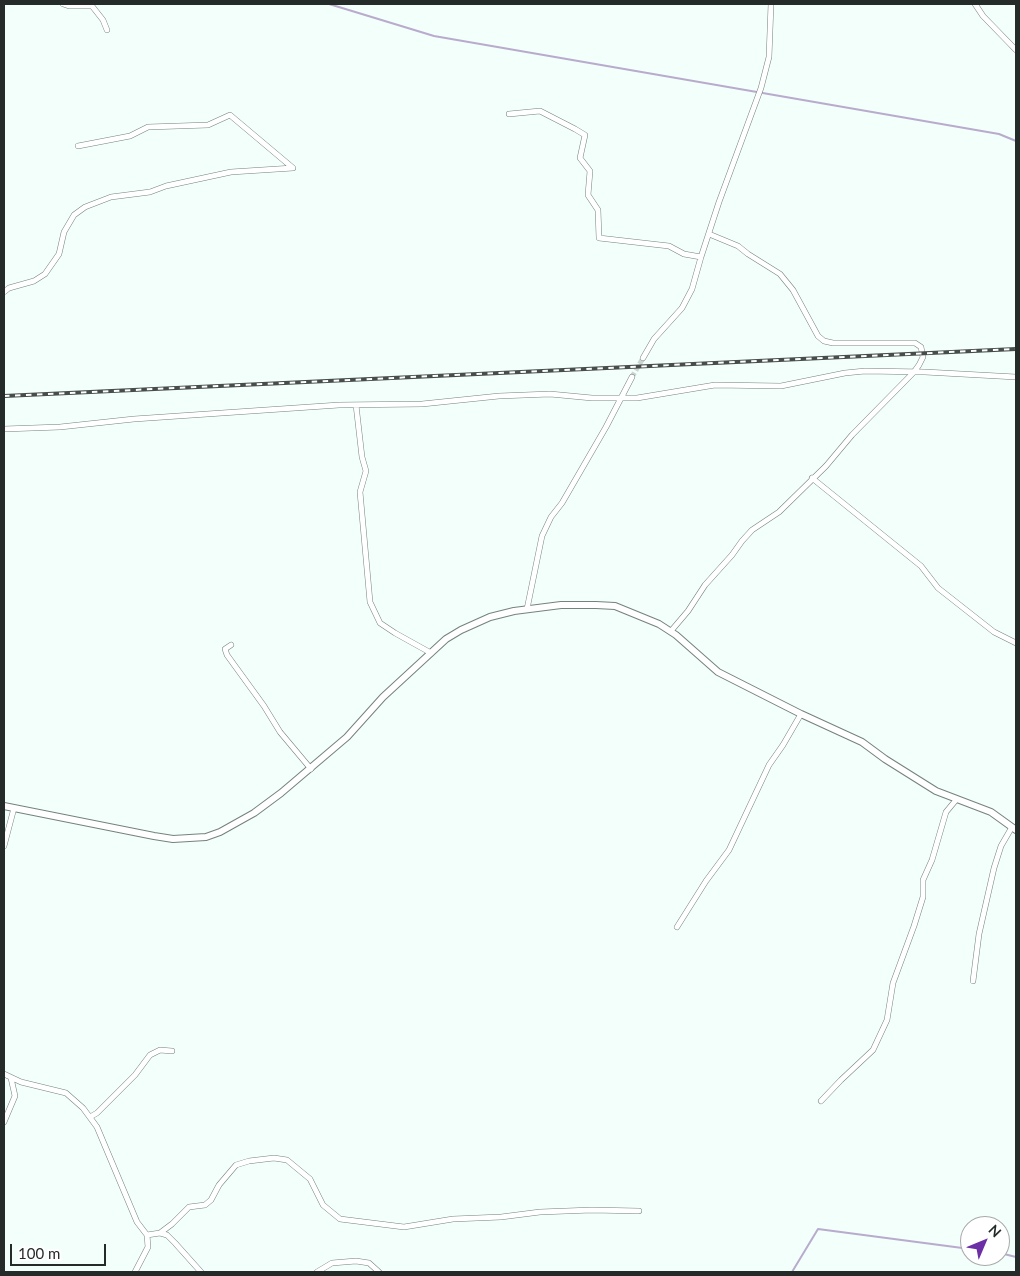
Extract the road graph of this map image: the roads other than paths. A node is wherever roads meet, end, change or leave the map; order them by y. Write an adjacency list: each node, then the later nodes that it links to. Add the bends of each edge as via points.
1 (63, 4): 4 (street, via 92,6)
2 (770, 4): 8 (street, via 769,57 765,74)
3 (975, 4): 5 (street)
4 (107, 30)
5 (1016, 50)
6 (509, 114): 9 (street, via 540,111 585,135 580,158 590,171 588,195 598,210 599,238 669,246 684,254)
7 (78, 146): 10 (street, via 130,136 148,127 208,125 230,115 293,168 231,172 150,192 111,197 85,207 74,215 64,232 59,254 45,274)
8 (709, 234): 9 (street); 12 (street, via 738,246 780,274 824,341 920,345 922,360)
9 (700, 257): 11 (street, via 692,289 682,308 654,339)
10 (4, 292)
11 (643, 358)
12 (914, 372): 14 (street); 15 (street, via 845,373 781,386 715,385); 18 (street)
13 (632, 377): 15 (street)
14 (1016, 377)
15 (621, 399): 16 (street, via 550,394 422,404); 19 (street, via 542,536)
16 (356, 405): 17 (street); 23 (street, via 366,471 360,492 370,602 380,623)
17 (4, 429)
18 (812, 478): 20 (street, via 779,512 752,530); 21 (street, via 921,566 938,588 994,632)
19 (527, 610): 20 (street, via 561,605 615,606); 23 (street, via 490,617 474,624 446,639)
20 (671, 631): 24 (street, via 718,672)
21 (1016, 643)
22 (231, 645): 25 (street, via 225,649 228,655 280,732)
23 (431, 653): 25 (street)
24 (801, 714): 26 (street, via 862,742 936,791); 31 (street, via 770,765 729,850)
25 (311, 769): 28 (street, via 254,812 220,832 193,839 154,836)
26 (956, 800): 29 (street, via 991,812); 36 (street, via 946,812 923,880 923,898 893,983 887,1020 873,1050)
27 (4, 806): 28 (street)
28 (14, 808): 30 (street)
29 (1014, 829): 32 (street, via 1001,846 994,868 979,934)
30 (4, 846)
31 (677, 927)
32 (973, 981)
33 (172, 1051): 37 (street, via 160,1050 150,1055 136,1075)
34 (4, 1074): 35 (street)
35 (12, 1078): 37 (street, via 66,1093); 38 (street, via 14,1096)
36 (821, 1101)
37 (90, 1118): 41 (street, via 97,1127 137,1222)
38 (4, 1122)
39 (638, 1211): 40 (street, via 540,1212 453,1219 404,1227 340,1219 324,1205 310,1179 287,1160 274,1158 236,1165 211,1200 205,1205 189,1207)
40 (160, 1232): 41 (street); 43 (street, via 176,1243)
41 (147, 1235): 42 (street, via 148,1247)
42 (135, 1272)
43 (201, 1272)
44 (317, 1272): 45 (street, via 332,1263 356,1261 369,1263)
45 (379, 1272)

